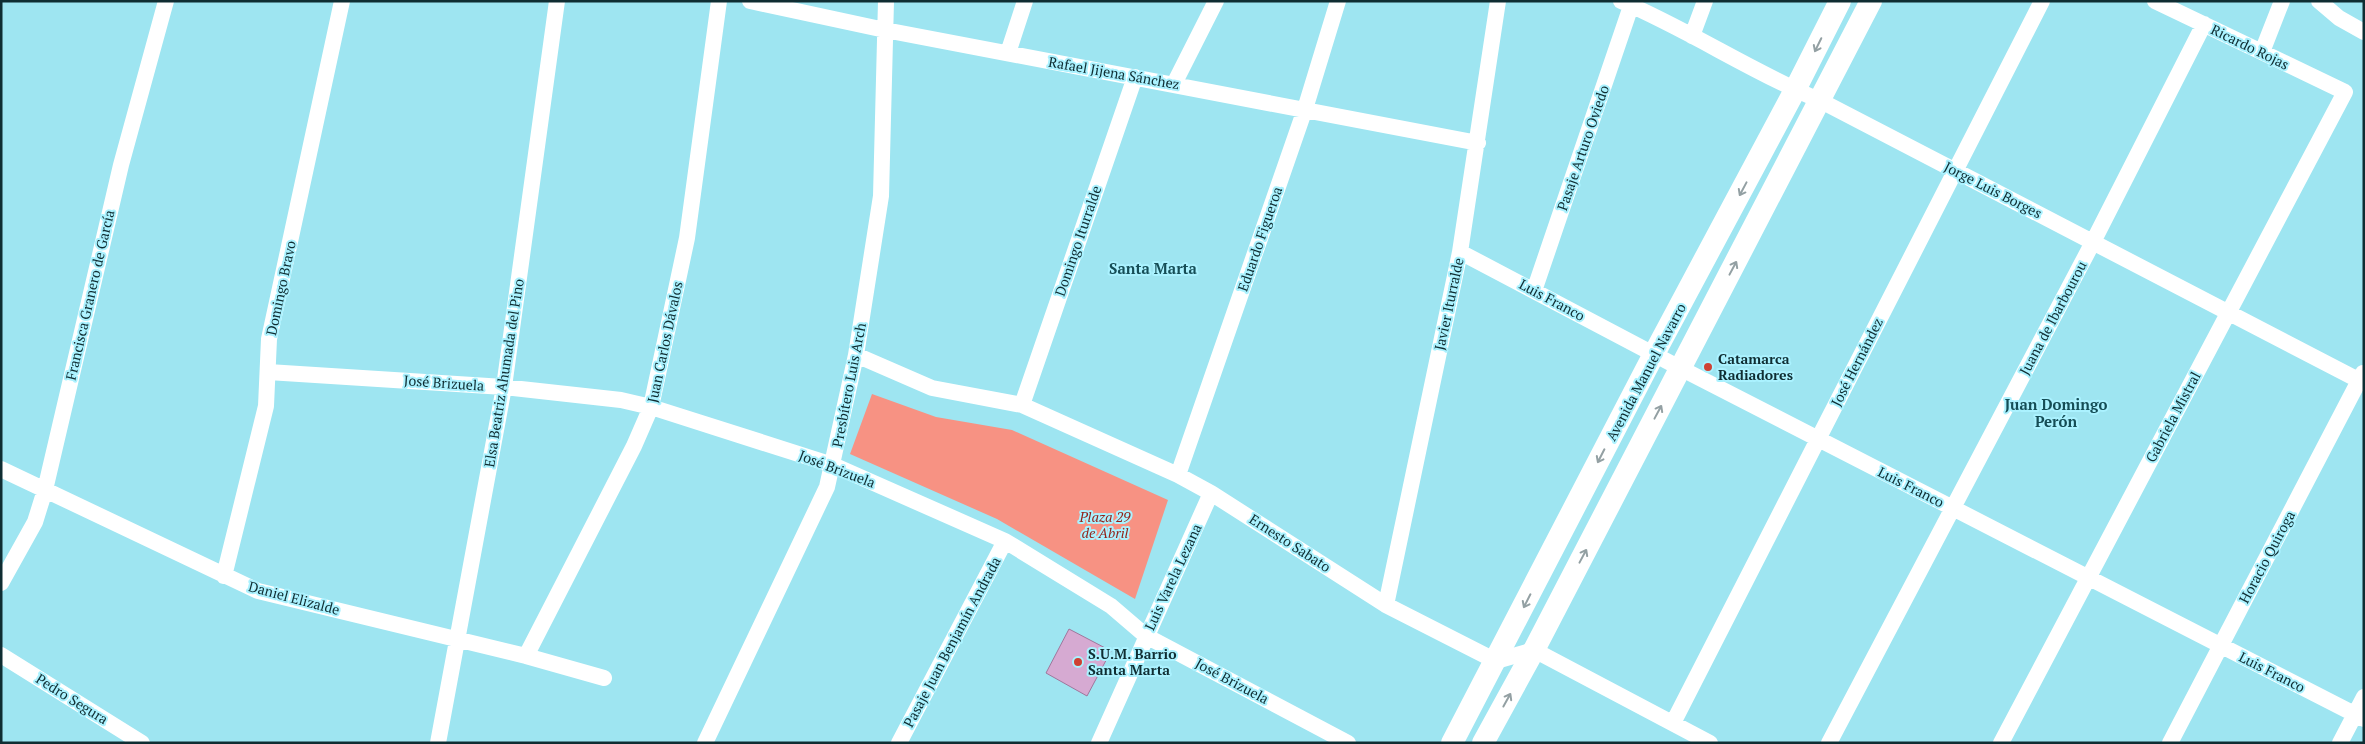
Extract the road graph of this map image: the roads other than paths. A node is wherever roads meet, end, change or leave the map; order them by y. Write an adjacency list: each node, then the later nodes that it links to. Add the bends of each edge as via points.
1 (166, 1): 49 (street, Francisca Granero de García, via 121,165)
2 (342, 1): 40 (street, Domingo Bravo, via 269,339)
3 (557, 1): 42 (street, Elsa Beatriz Ahumada del Pino)
4 (720, 1): 44 (street, Juan Carlos Dávalos, via 687,238)
5 (750, 1): 20 (street, Rafael Jijena Sánchez)
6 (886, 1): 20 (street, Presbítero Luis Arch)
7 (1024, 1): 24 (street)
8 (1216, 1): 26 (street)
9 (1338, 1): 30 (street, Eduardo Figueroa)
10 (1498, 1): 31 (street, Javier Iturralde)
11 (1705, 1): 22 (street)
12 (1840, 1): 27 (main road, Avenida Manuel Navarro, one-way to 27)
13 (1871, 1): 29 (main road, Avenida Manuel Navarro)
14 (2042, 1): 32 (street, José Hernández)
15 (2155, 1): 19 (street, Ricardo Rojas)
16 (2282, 1): 23 (street)
17 (2319, 1): 21 (street, via 2339,18)
18 (1626, 4): 22 (street, Jorge Luis Borges); 35 (street, Pasaje Arturo Oviedo)
19 (2204, 24): 23 (street, Ricardo Rojas); 33 (street, Juana de Ibarbourou)
20 (885, 30): 24 (street, Rafael Jijena Sánchez); 38 (street, Presbítero Luis Arch, via 881,196)
21 (2364, 32)
22 (1692, 36): 27 (street, Jorge Luis Borges)
23 (2262, 52): 28 (street, Ricardo Rojas)
24 (1008, 53): 25 (street, Rafael Jijena Sánchez)
25 (1135, 77): 26 (street, Rafael Jijena Sánchez); 43 (street, Domingo Iturralde)
26 (1174, 84): 30 (street, Rafael Jijena Sánchez)
27 (1796, 90): 29 (street, Jorge Luis Borges); 37 (main road, Avenida Manuel Navarro, one-way to 37)
28 (2345, 92): 36 (street, Gabriela Mistral)
29 (1821, 101): 32 (street, Jorge Luis Borges); 39 (main road, Avenida Manuel Navarro, one-way to 29)
30 (1305, 109): 31 (street, Rafael Jijena Sánchez); 48 (street, Eduardo Figueroa)
31 (1478, 143): 34 (street, Javier Iturralde)
32 (1955, 171): 33 (street, Jorge Luis Borges); 45 (street, José Hernández)
33 (2093, 242): 36 (street, Jorge Luis Borges); 51 (street, Juana de Ibarbourou)
34 (1460, 252): 35 (street, Luis Franco); 56 (street, Javier Iturralde)
35 (1534, 291): 37 (street, Luis Franco)
36 (2228, 312): 41 (street, Jorge Luis Borges); 54 (street, Gabriela Mistral)
37 (1654, 354): 39 (street, Luis Franco); 63 (main road, Avenida Manuel Navarro, one-way to 63)
38 (856, 355): 43 (street, Ernesto Sabato, via 932,388); 46 (street, Presbítero Luis Arch)
39 (1680, 368): 45 (street, Luis Franco); 60 (main road, Avenida Manuel Navarro, one-way to 39)
40 (268, 372): 42 (street, José Brizuela); 53 (street, Domingo Bravo, via 266,406)
41 (2362, 378): 59 (street, Horacio Quiroga)
42 (504, 387): 44 (street, José Brizuela, via 621,400); 58 (street, Elsa Beatriz Ahumada del Pino)
43 (1022, 405): 48 (street, Ernesto Sabato)
44 (651, 407): 46 (street, José Brizuela); 62 (street, Juan Carlos Dávalos)
45 (1818, 439): 51 (street, Luis Franco); 67 (street, José Hernández)
46 (833, 465): 52 (street, José Brizuela); 70 (street, Presbítero Luis Arch, via 827,487)
47 (1, 469): 49 (street, Daniel Elizalde)
48 (1178, 475): 50 (street, Ernesto Sabato)
49 (45, 490): 53 (street, Daniel Elizalde); 55 (street, Francisca Granero de García, via 35,522)
50 (1211, 493): 56 (street, Ernesto Sabato); 57 (street, Luis Varela Lezana)
51 (1954, 509): 54 (street, Luis Franco); 77 (street, Juana de Ibarbourou)
52 (1004, 541): 57 (street, José Brizuela, via 1110,606); 71 (street, Pasaje Juan Benjamín Andrada)
53 (224, 576): 58 (street, Daniel Elizalde, via 258,591)
54 (2088, 578): 59 (street, Luis Franco); 78 (street, Gabriela Mistral)
55 (1, 583)
56 (1386, 605): 63 (street, Ernesto Sabato)
57 (1146, 636): 72 (street, Luis Varela Lezana); 73 (street, José Brizuela)
58 (459, 639): 62 (street, Daniel Elizalde); 69 (street, Elsa Beatriz Ahumada del Pino)
59 (2221, 646): 66 (street, Luis Franco); 79 (street, Horacio Quiroga)
60 (1534, 650): 63 (street); 67 (street); 75 (main road, Avenida Manuel Navarro, one-way to 60)
61 (1, 655): 68 (street, Pedro Segura)
62 (526, 656): 64 (street, Daniel Elizalde)
63 (1496, 661): 74 (main road, Avenida Manuel Navarro)
64 (604, 678)
65 (2364, 697): 66 (street)
66 (2359, 717): 80 (street)
67 (1673, 723): 76 (street)
68 (142, 743)
69 (438, 743)
70 (706, 743)
71 (899, 743)
72 (1099, 743)
73 (1348, 743)
74 (1452, 743)
75 (1483, 743)
76 (1710, 743)
77 (1829, 743)
78 (2001, 743)
79 (2170, 743)
80 (2340, 743)

